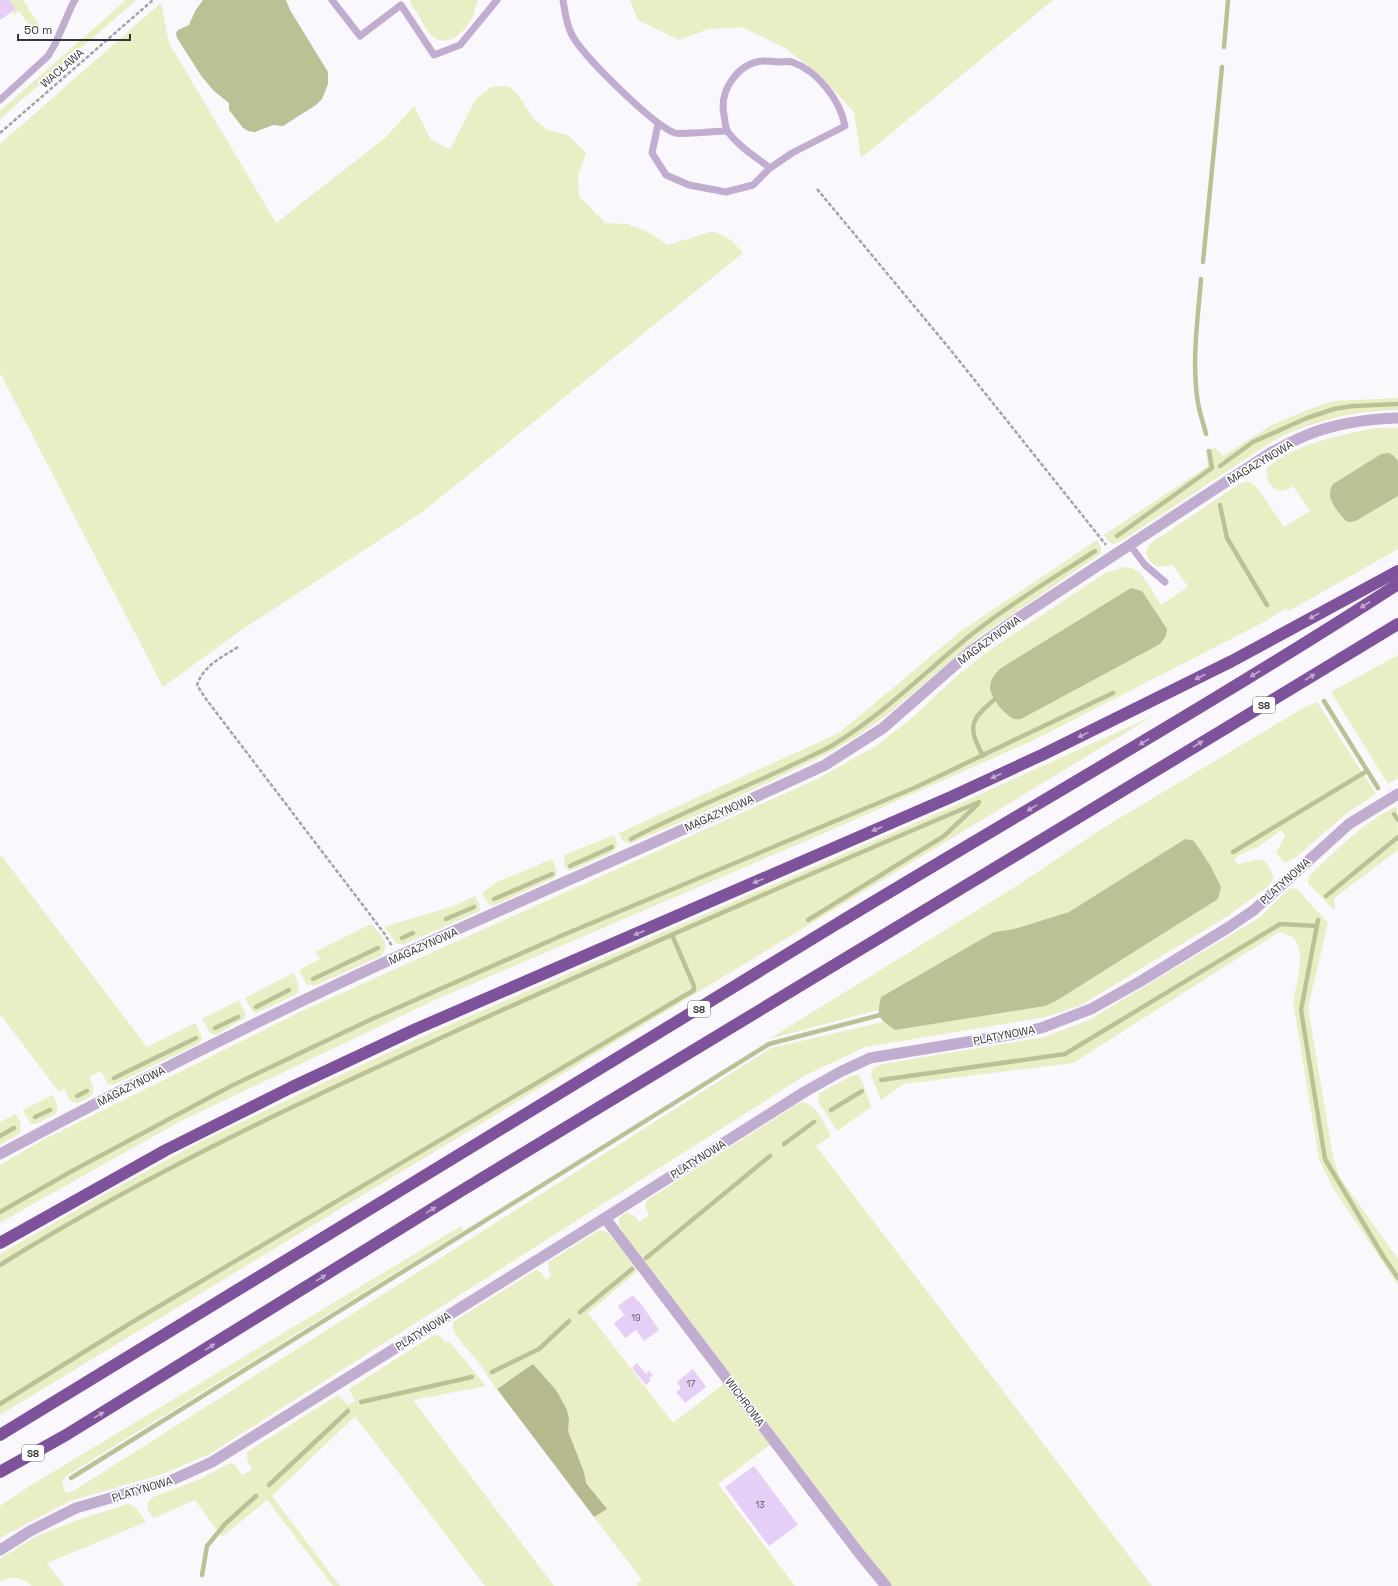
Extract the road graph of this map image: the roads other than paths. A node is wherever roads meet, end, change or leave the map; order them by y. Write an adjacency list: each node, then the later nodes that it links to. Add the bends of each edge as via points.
1 (75, 0): 6 (lane, via 48,56)
2 (332, 0): 5 (lane, via 360,36)
3 (497, 0): 5 (lane, via 460,44 434,55)
4 (562, 0): 7 (lane, via 572,36 592,61)
5 (399, 2)
6 (0, 100)
7 (658, 124): 8 (lane, via 676,133); 9 (lane, via 652,154 666,175 689,185 726,192 753,185)
8 (727, 131): 9 (lane, via 740,145); 9 (lane, via 722,106 727,88 734,76 748,65 761,61 791,62 808,70 834,99 845,126 792,153)
9 (770, 168)
10 (1398, 418): 11 (street, MAGAZYNOWA, via 1334,426 1291,442 1270,453)
11 (1130, 545): 13 (lane, via 1145,565); 17 (street, MAGAZYNOWA, via 971,651 883,728 825,765 340,982 58,1122)
12 (1398, 571): 19 (highway, one-way to 19, via 1232,661 1044,754 944,800 416,1029 290,1088 166,1150)
13 (1165, 582)
14 (1398, 584): 20 (highway, S8, one-way to 20, via 1125,753 836,924)
15 (1398, 624): 21 (highway, S8, one-way to 15, via 461,1191)
16 (1398, 794): 18 (street, PLATYNOWA, via 1350,824 1254,910 1141,981 1091,1009 1041,1028 1015,1034 870,1058 806,1090)
17 (0, 1154)
18 (605, 1218): 24 (street, PLATYNOWA, via 194,1472 76,1508 30,1531); 25 (street, WICHROWA)
19 (0, 1243)
20 (0, 1435)
21 (66, 1435): 22 (highway, S8); 23 (highway)
22 (0, 1472)
23 (0, 1480)
24 (0, 1550)
25 (886, 1586)

